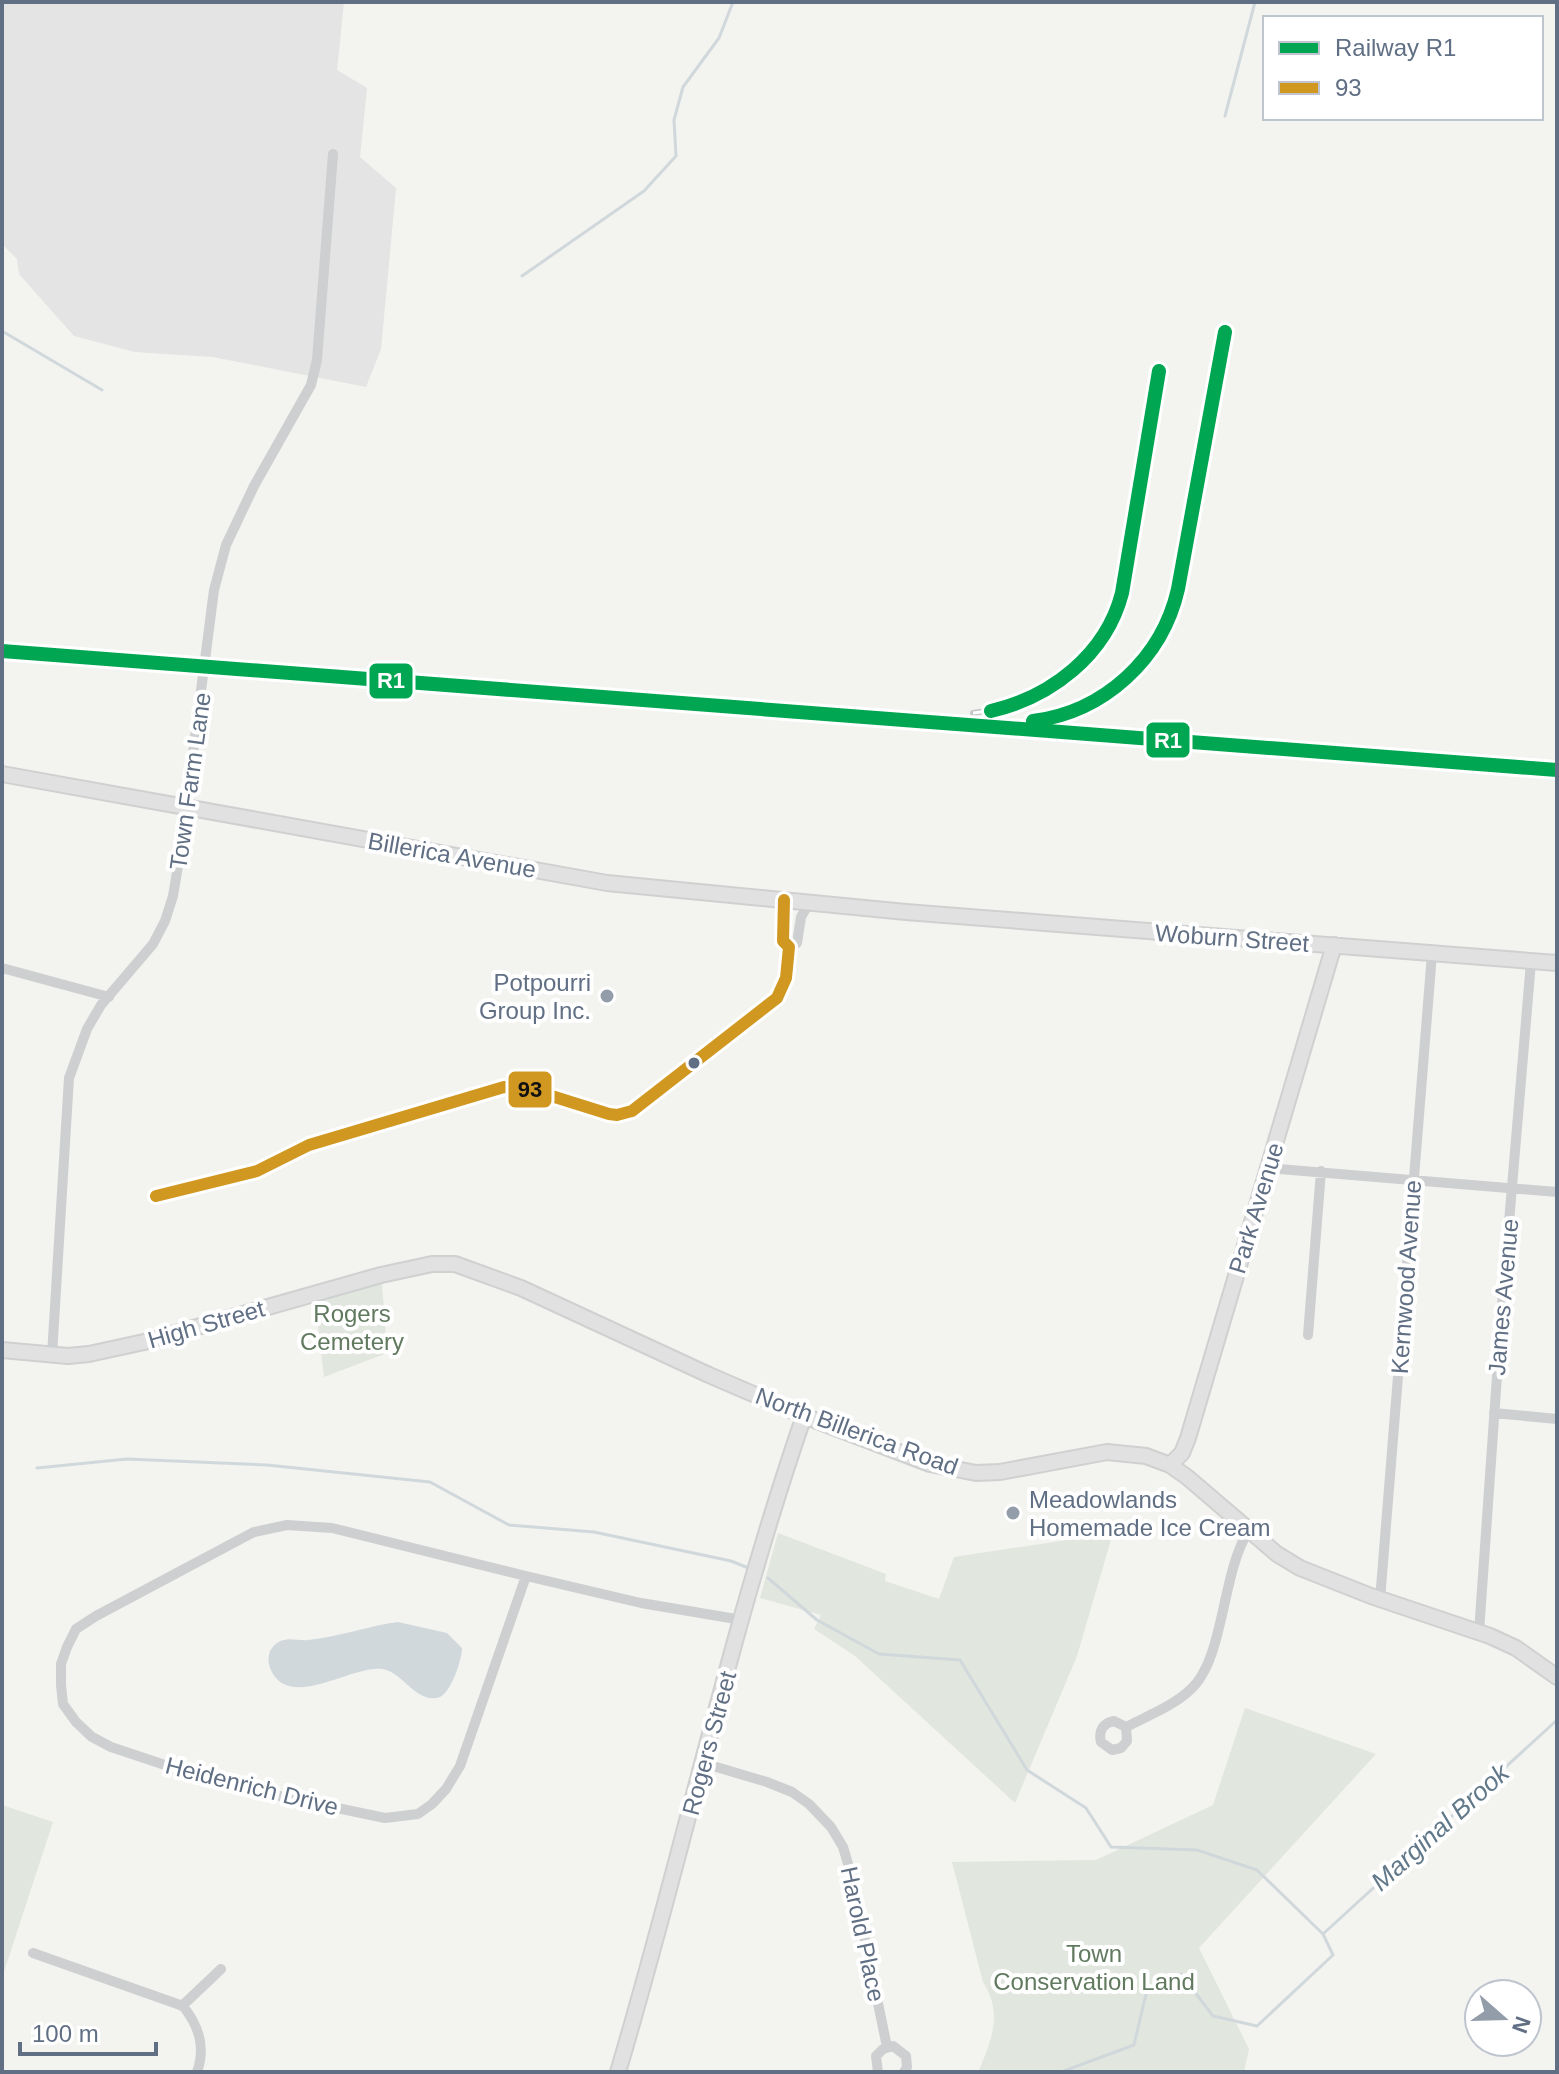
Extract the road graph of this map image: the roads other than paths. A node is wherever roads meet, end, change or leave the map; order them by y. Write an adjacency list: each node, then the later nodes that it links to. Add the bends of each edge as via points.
1 (333, 154): 3 (street, Town Farm Lane, via 317,360 311,385 226,545 214,590)
2 (2, 774): 3 (main road, Billerica Avenue)
3 (187, 807): 4 (main road, Billerica Avenue, via 607,883); 13 (street, Town Farm Lane, via 165,921)
4 (784, 900): 5 (main road, Billerica Avenue); 8 (street, via 783,941)
5 (810, 902): 6 (main road, Billerica Avenue); 8 (street, via 801,917 797,943)
6 (906, 912): 7 (main road, Woburn Street)
7 (1334, 945): 9 (main road, Woburn Street); 14 (main road, Park Avenue)
8 (789, 947): 19 (street, via 786,978 771,1005 632,1111 617,1115 526,1088 504,1087 309,1145 257,1171)
9 (1432, 954): 10 (main road, Woburn Street); 16 (street, Kernwood Avenue)
10 (1531, 962): 11 (main road, Woburn Street); 17 (street, James Avenue)
11 (1557, 963)
12 (2, 968): 13 (street)
13 (109, 997): 23 (street, Town Farm Lane, via 87,1029 69,1078)
14 (1268, 1168): 15 (street); 27 (main road, Park Avenue, via 1188,1438)
15 (1321, 1171): 16 (street); 21 (street)
16 (1413, 1179): 17 (street); 30 (street, Kernwood Avenue)
17 (1512, 1188): 18 (street); 24 (street, James Avenue)
18 (1557, 1192)
19 (156, 1196)
20 (455, 1264): 23 (main road, High Street, via 381,1275 113,1350); 25 (main road, North Billerica Road, via 521,1288)
21 (1308, 1335)
22 (2, 1350): 23 (main road, High Street)
23 (52, 1355)
24 (1494, 1413): 26 (street); 32 (street, James Avenue)
25 (804, 1416): 27 (main road, North Billerica Road, via 957,1471 1000,1472 1107,1452); 31 (main road, Rogers Street)
26 (1557, 1419)
27 (1170, 1465): 28 (main road, North Billerica Road)
28 (1249, 1530): 30 (main road, North Billerica Road, via 1300,1568); 34 (street, via 1201,1678 1182,1696)
29 (526, 1576): 29 (street, Heidenrich Drive, via 332,1528 287,1525 254,1532 76,1629 61,1664 63,1704 92,1737 111,1747 222,1784 385,1818 418,1814 446,1789 460,1766); 31 (street, Heidenrich Drive)
30 (1380, 1600): 32 (main road, North Billerica Road)
31 (742, 1620): 35 (main road, Rogers Street)
32 (1479, 1632): 33 (main road, North Billerica Road, via 1516,1648)
33 (1557, 1677)
34 (1126, 1727)
35 (703, 1763): 39 (street, Harold Place, via 792,1792 831,1827 852,1877); 41 (main road, Rogers Street)
36 (33, 1953): 38 (street)
37 (221, 1969): 38 (street)
38 (182, 2006): 40 (street, via 200,2037)
39 (887, 2047): 42 (street, via 876,2056); 43 (street, Harold Place, via 903,2051)
40 (197, 2072)
41 (618, 2072)
42 (878, 2072)
43 (904, 2072)

